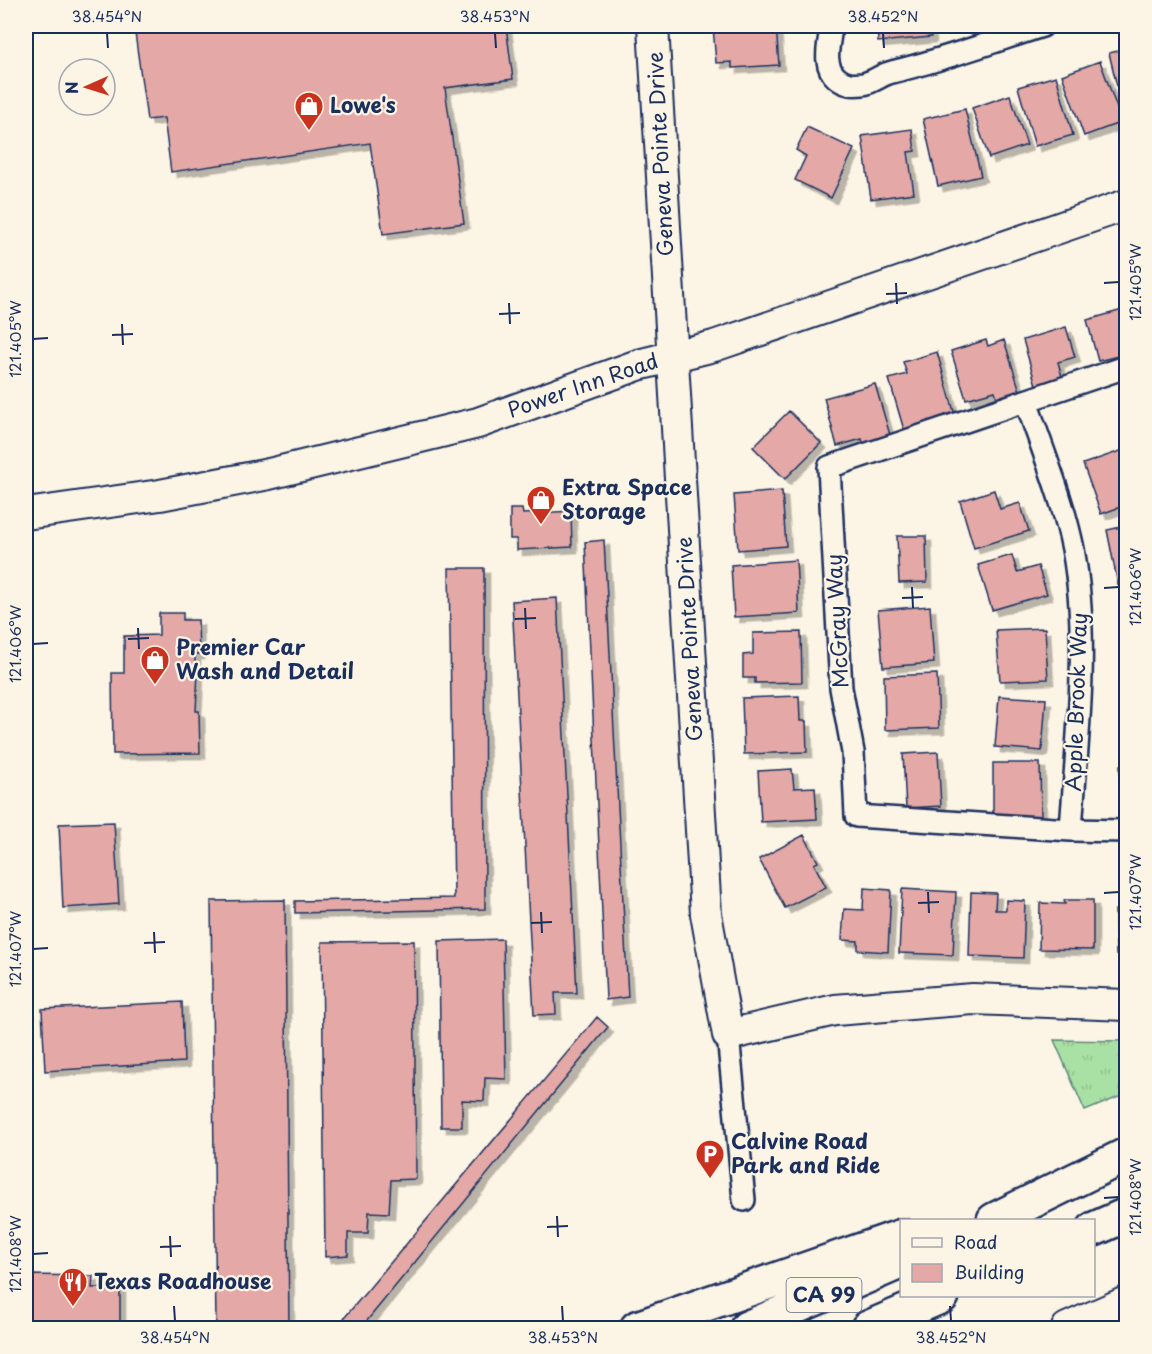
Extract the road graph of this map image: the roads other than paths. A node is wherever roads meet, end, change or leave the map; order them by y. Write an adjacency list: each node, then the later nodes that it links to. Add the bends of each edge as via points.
1 (653, 26): 5 (street, Geneva Pointe Drive)
2 (831, 26): 3 (street, via 827,57 832,73 854,85 874,82 889,72)
3 (1042, 26)
4 (1126, 205): 5 (street, Power Inn Road, via 714,346)
5 (674, 354): 8 (street, Power Inn Road, via 478,423 270,474); 12 (street, Geneva Pointe Drive, via 706,914)
6 (1126, 367): 7 (street, McGray Way)
7 (1026, 401): 9 (street, Apple Brook Way, via 1073,547 1081,606 1082,666); 9 (street, McGray Way, via 829,467 841,688 852,752 856,816)
8 (26, 514)
9 (1071, 830): 10 (street, McGray Way)
10 (1126, 831)
11 (1126, 1005): 12 (street, via 973,999 835,1010)
12 (728, 1035): 14 (street)
13 (1126, 1155): 15 (highway)
14 (744, 1200)
15 (1008, 1214): 17 (highway)
16 (1126, 1215): 18 (highway)
17 (980, 1219)
18 (1095, 1229)
19 (900, 1237): 23 (highway)
20 (900, 1262): 24 (highway, CA 99)
21 (940, 1297): 25 (highway, CA 99)
22 (1126, 1302): 26 (street)
23 (637, 1329)
24 (747, 1329)
25 (868, 1329)
26 (1067, 1329)

